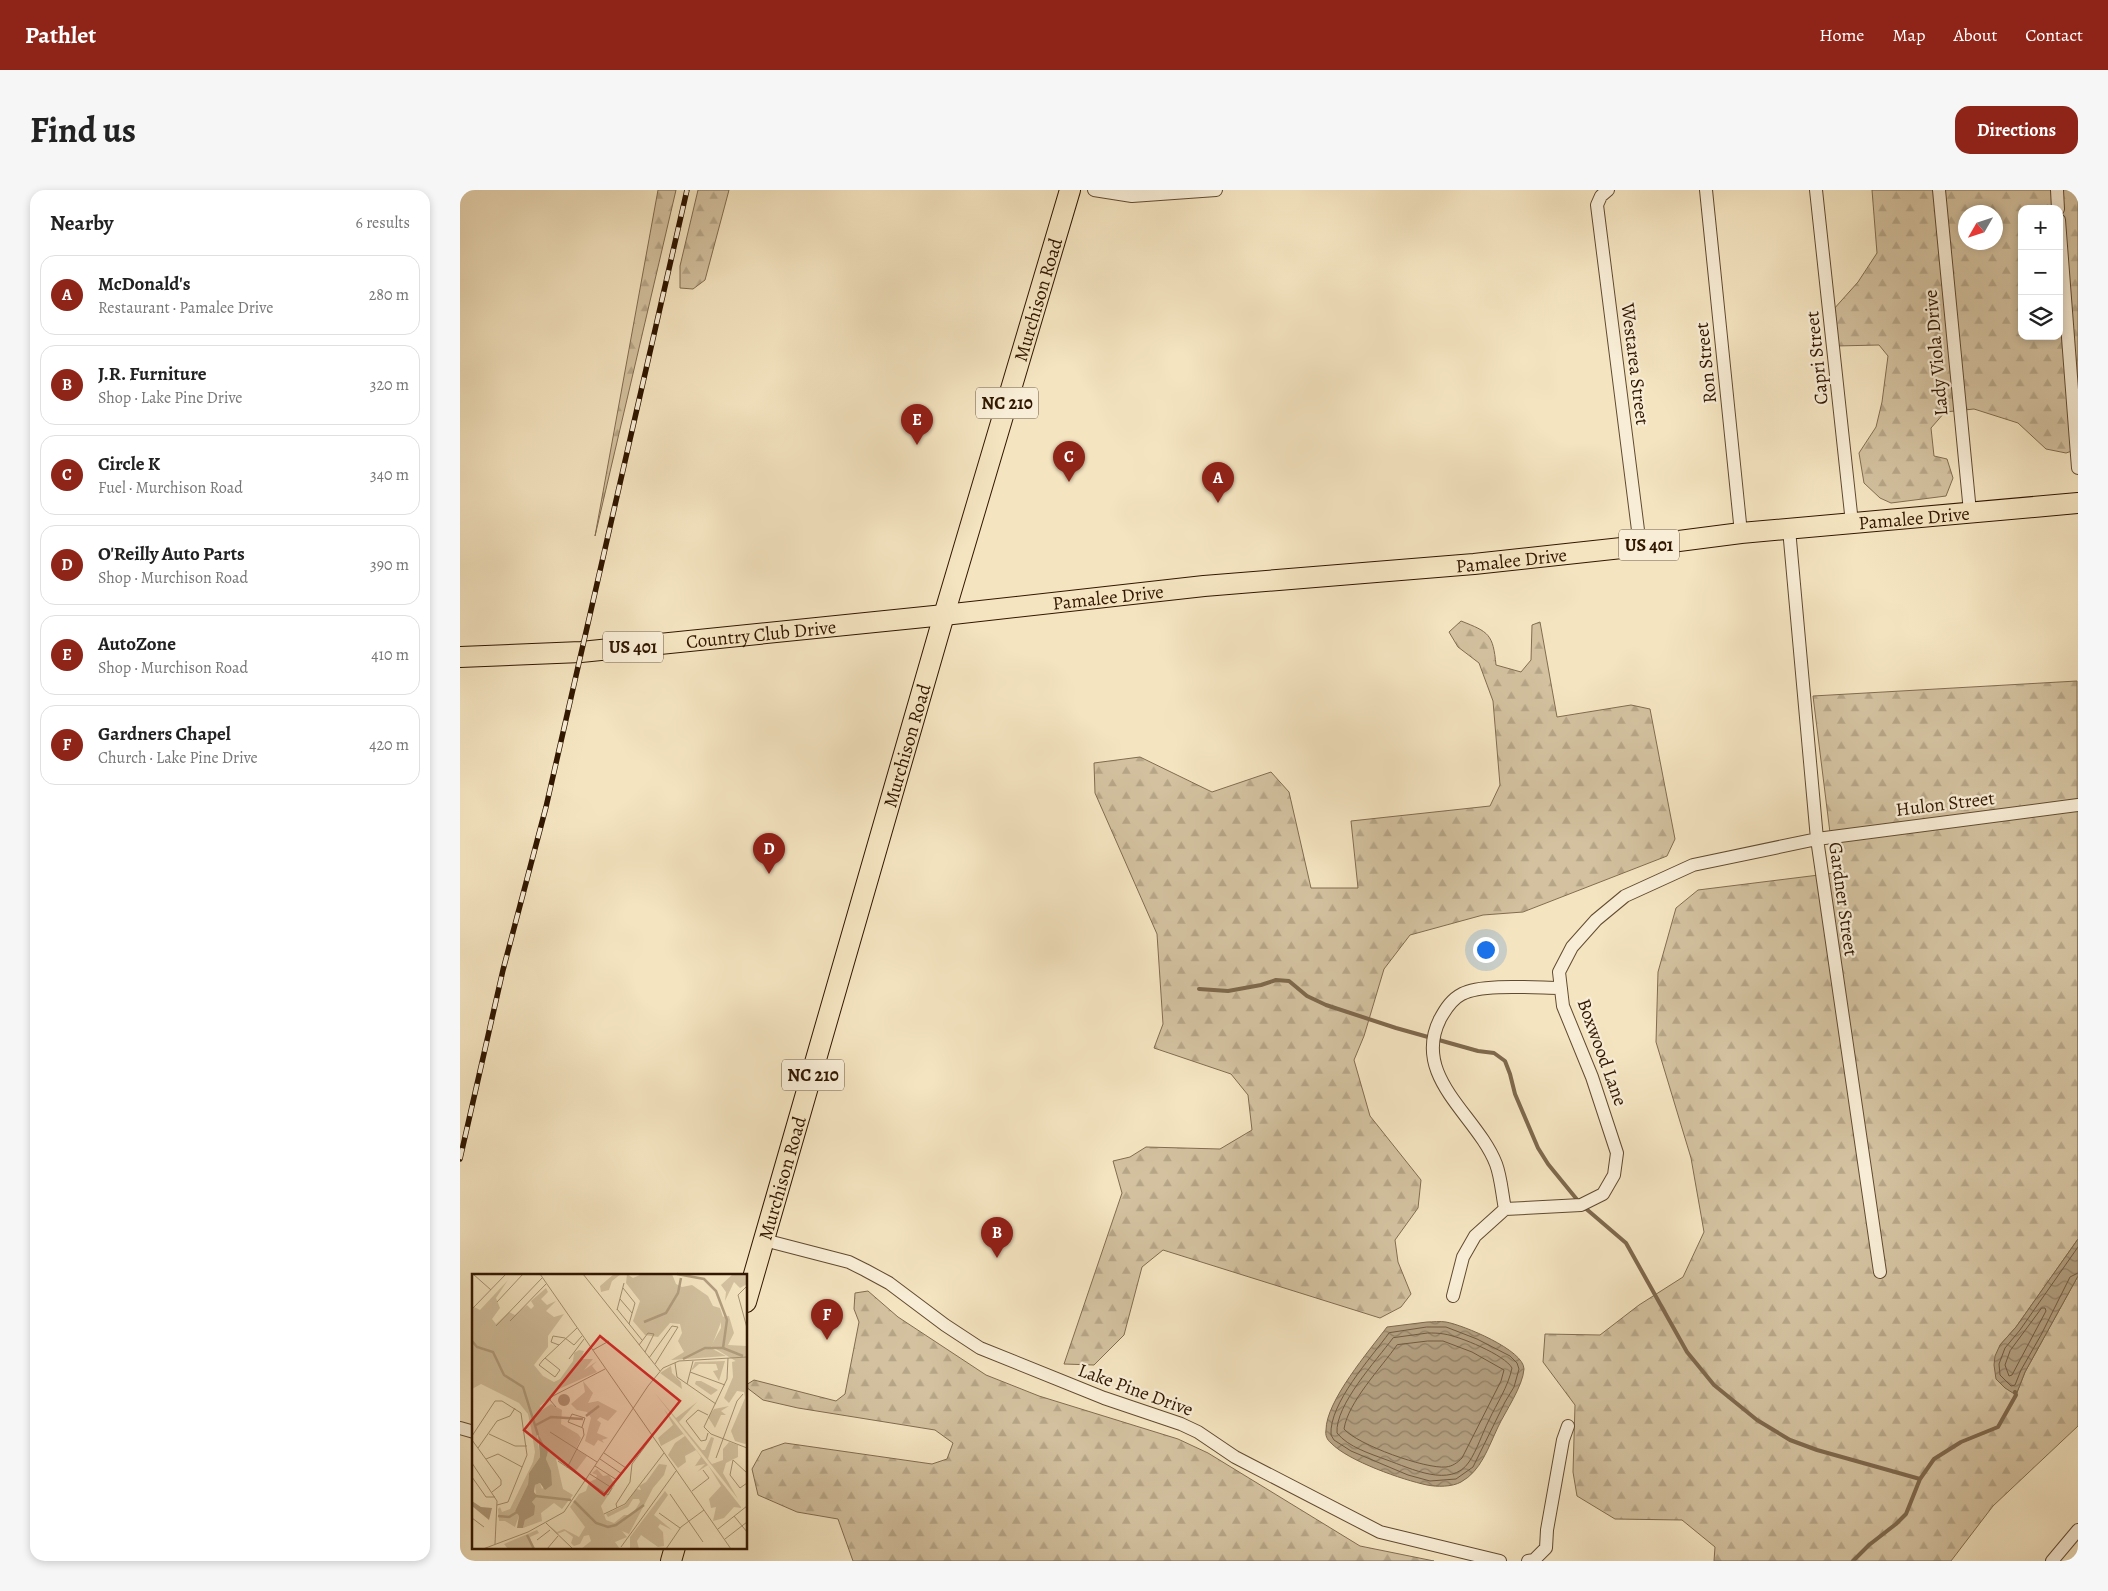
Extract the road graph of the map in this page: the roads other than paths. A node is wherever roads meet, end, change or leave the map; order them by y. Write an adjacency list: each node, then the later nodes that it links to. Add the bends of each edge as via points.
1 (1070, 190): 18 (main road, Murchison Road / NC 210)
2 (1094, 190): 3 (street, via 1132,196)
3 (1216, 190)
4 (1608, 190): 17 (street, Westarea Street, via 1597,205)
5 (1706, 190): 16 (street, Ron Street)
6 (1816, 190): 14 (street, Capri Street)
7 (1939, 190): 13 (street, Lady Viola Drive)
8 (2057, 190): 9 (street)
9 (2058, 205)
10 (2061, 250): 11 (street)
11 (2078, 468)
12 (2078, 503): 13 (main road, Pamalee Drive / US 401)
13 (1970, 512): 14 (main road, Pamalee Drive / US 401)
14 (1852, 523): 15 (main road, Pamalee Drive / US 401)
15 (1788, 529): 16 (main road, Pamalee Drive / US 401); 21 (street, Gardner Street)
16 (1742, 532): 17 (main road, Pamalee Drive / US 401)
17 (1640, 546): 18 (main road, Pamalee Drive / US 401, via 1474,564 1204,586)
18 (944, 615): 19 (main road, Country Club Drive / US 401, via 581,652); 24 (main road, Murchison Road / NC 210)
19 (460, 657)
20 (2078, 805): 21 (street, Hulon Street)
21 (1817, 839): 22 (street, Boxwood Lane, via 1693,865 1625,896 1596,920 1572,947 1559,972); 25 (street, Gardner Street)
22 (1561, 988): 23 (street, Boxwood Lane, via 1564,1006 1614,1144 1614,1175 1603,1194 1581,1205); 23 (street, via 1489,988 1463,993 1447,1006 1436,1028 1433,1060 1440,1081 1484,1141 1496,1164)
23 (1505, 1209): 27 (street, via 1476,1236 1463,1257)
24 (764, 1240): 26 (main road, Murchison Road / NC 210); 32 (street, Lake Pine Drive, via 849,1262 889,1283 980,1348 1095,1395 1181,1424 1235,1457 1380,1532)
25 (1880, 1272)
26 (748, 1295)
27 (1453, 1296)
28 (1568, 1426): 33 (street, via 1561,1449 1546,1548 1534,1560)
29 (2078, 1530): 34 (street)
30 (675, 1548): 31 (main road)
31 (671, 1561)
32 (1500, 1561)
33 (1528, 1561)
34 (2052, 1561)

